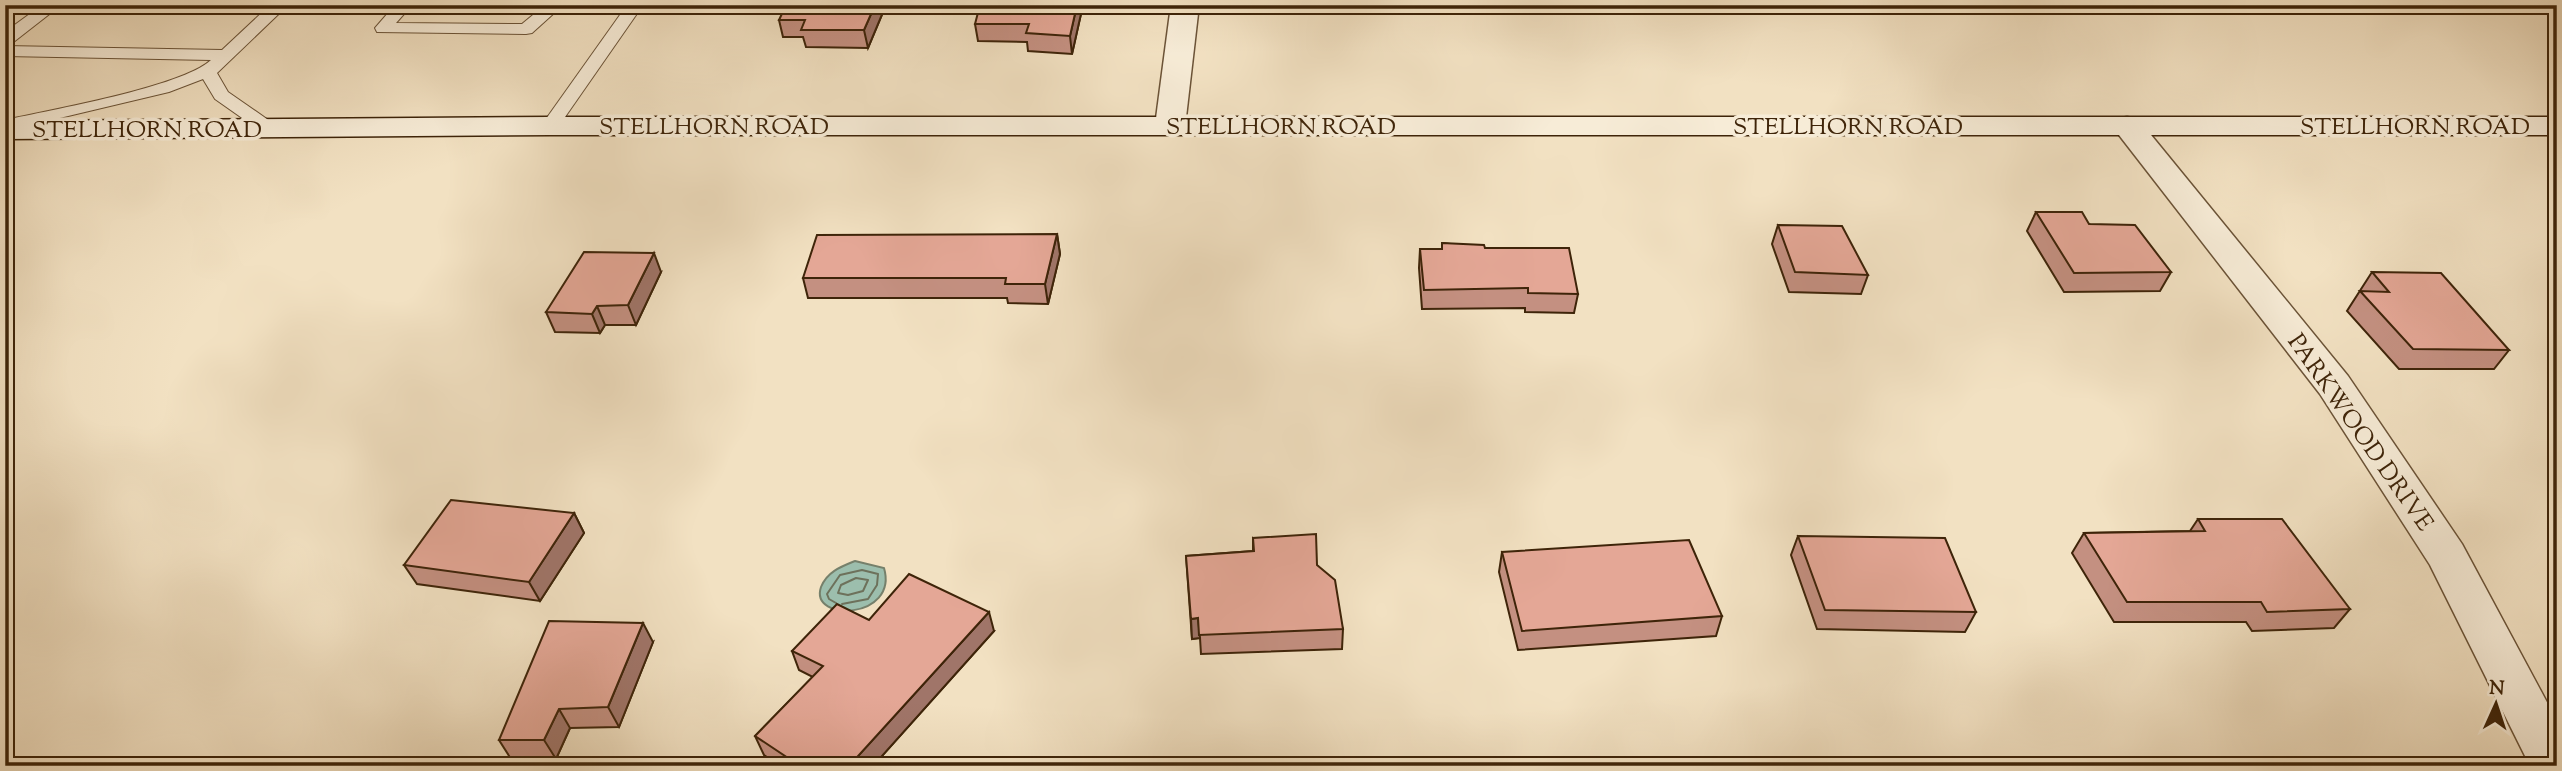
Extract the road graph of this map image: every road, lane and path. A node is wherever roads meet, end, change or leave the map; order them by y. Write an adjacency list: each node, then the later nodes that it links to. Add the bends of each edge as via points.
1 (53, 5): 7 (lane)
2 (280, 5): 9 (lane)
3 (404, 5): 4 (lane, via 383,28 526,29)
4 (555, 5)
5 (635, 5): 12 (lane)
6 (1185, 5): 13 (main road)
7 (5, 40)
8 (5, 51): 9 (lane)
9 (226, 54): 10 (lane)
10 (208, 72): 15 (lane, via 163,89); 16 (lane, via 221,95)
11 (2127, 125): 13 (main road, STELLHORN ROAD); 14 (main road, STELLHORN ROAD); 17 (main road, PARKWOOD DRIVE, via 2334,385 2447,556)
12 (550, 126): 13 (main road, STELLHORN ROAD); 16 (main road, STELLHORN ROAD)
13 (1170, 126)
14 (2557, 126)
15 (5, 128): 16 (main road, STELLHORN ROAD)
16 (268, 128)
17 (2555, 766)

